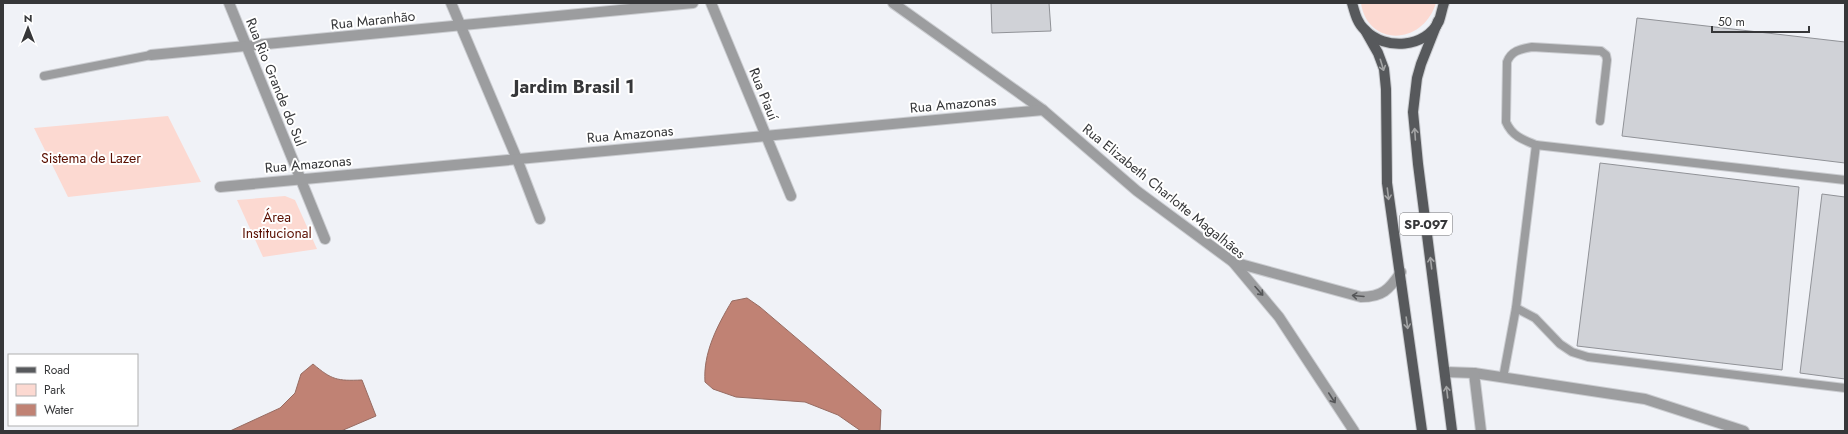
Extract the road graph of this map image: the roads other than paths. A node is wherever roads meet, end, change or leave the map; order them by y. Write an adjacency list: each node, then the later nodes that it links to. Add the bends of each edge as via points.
1 (229, 3): 11 (street, Rua Rio Grande do Sul)
2 (450, 3): 9 (street)
3 (693, 3): 9 (street, Rua Maranhão)
4 (711, 3): 16 (street, Rua Piauí)
5 (893, 3): 14 (street, Rua Elizabeth Charlotte Magalhães)
6 (1352, 3): 10 (main road, via 1356,17)
7 (1444, 3): 8 (main road)
8 (1438, 21): 10 (main road, via 1424,36 1404,44 1390,44 1376,39); 28 (main road, SP-097, one-way to 8, via 1413,112 1417,78)
9 (460, 25): 11 (street, Rua Maranhão); 18 (street)
10 (1365, 30): 26 (main road, SP-097, one-way to 26, via 1384,69 1387,183)
11 (246, 46): 12 (street, Rua Maranhão); 19 (street, Rua Rio Grande do Sul)
12 (151, 55): 13 (lane)
13 (44, 76)
14 (1043, 110): 16 (street, Rua Amazonas); 25 (street, Rua Elizabeth Charlotte Magalhães, via 1138,191)
15 (1600, 121): 17 (lane, via 1606,55 1601,51 1522,48 1510,55 1507,62 1506,122 1510,131 1519,138)
16 (766, 136): 18 (street, Rua Amazonas); 22 (street, Rua Piauí)
17 (1536, 145): 20 (lane); 27 (lane)
18 (517, 159): 19 (street, Rua Amazonas); 23 (street)
19 (300, 179): 21 (street, Rua Amazonas); 24 (street, Rua Rio Grande do Sul)
20 (1845, 180)
21 (220, 187)
22 (791, 196)
23 (540, 219)
24 (325, 239)
25 (1233, 262): 26 (street, one-way to 25, via 1391,287 1381,294 1361,297); 32 (street, Rua Elizabeth Charlotte Magalhães, one-way to 32, via 1279,317)
26 (1401, 272): 33 (main road, SP-097, one-way to 33)
27 (1516, 308): 30 (lane); 31 (lane, via 1535,318 1560,344 1572,352 1588,357)
28 (1445, 372): 29 (street); 34 (main road, SP-097, one-way to 28)
29 (1474, 374): 30 (street); 35 (street)
30 (1503, 378): 36 (street, via 1645,399)
31 (1845, 388)
32 (1354, 431)
33 (1422, 431)
34 (1452, 431)
35 (1481, 431)
36 (1744, 431)

